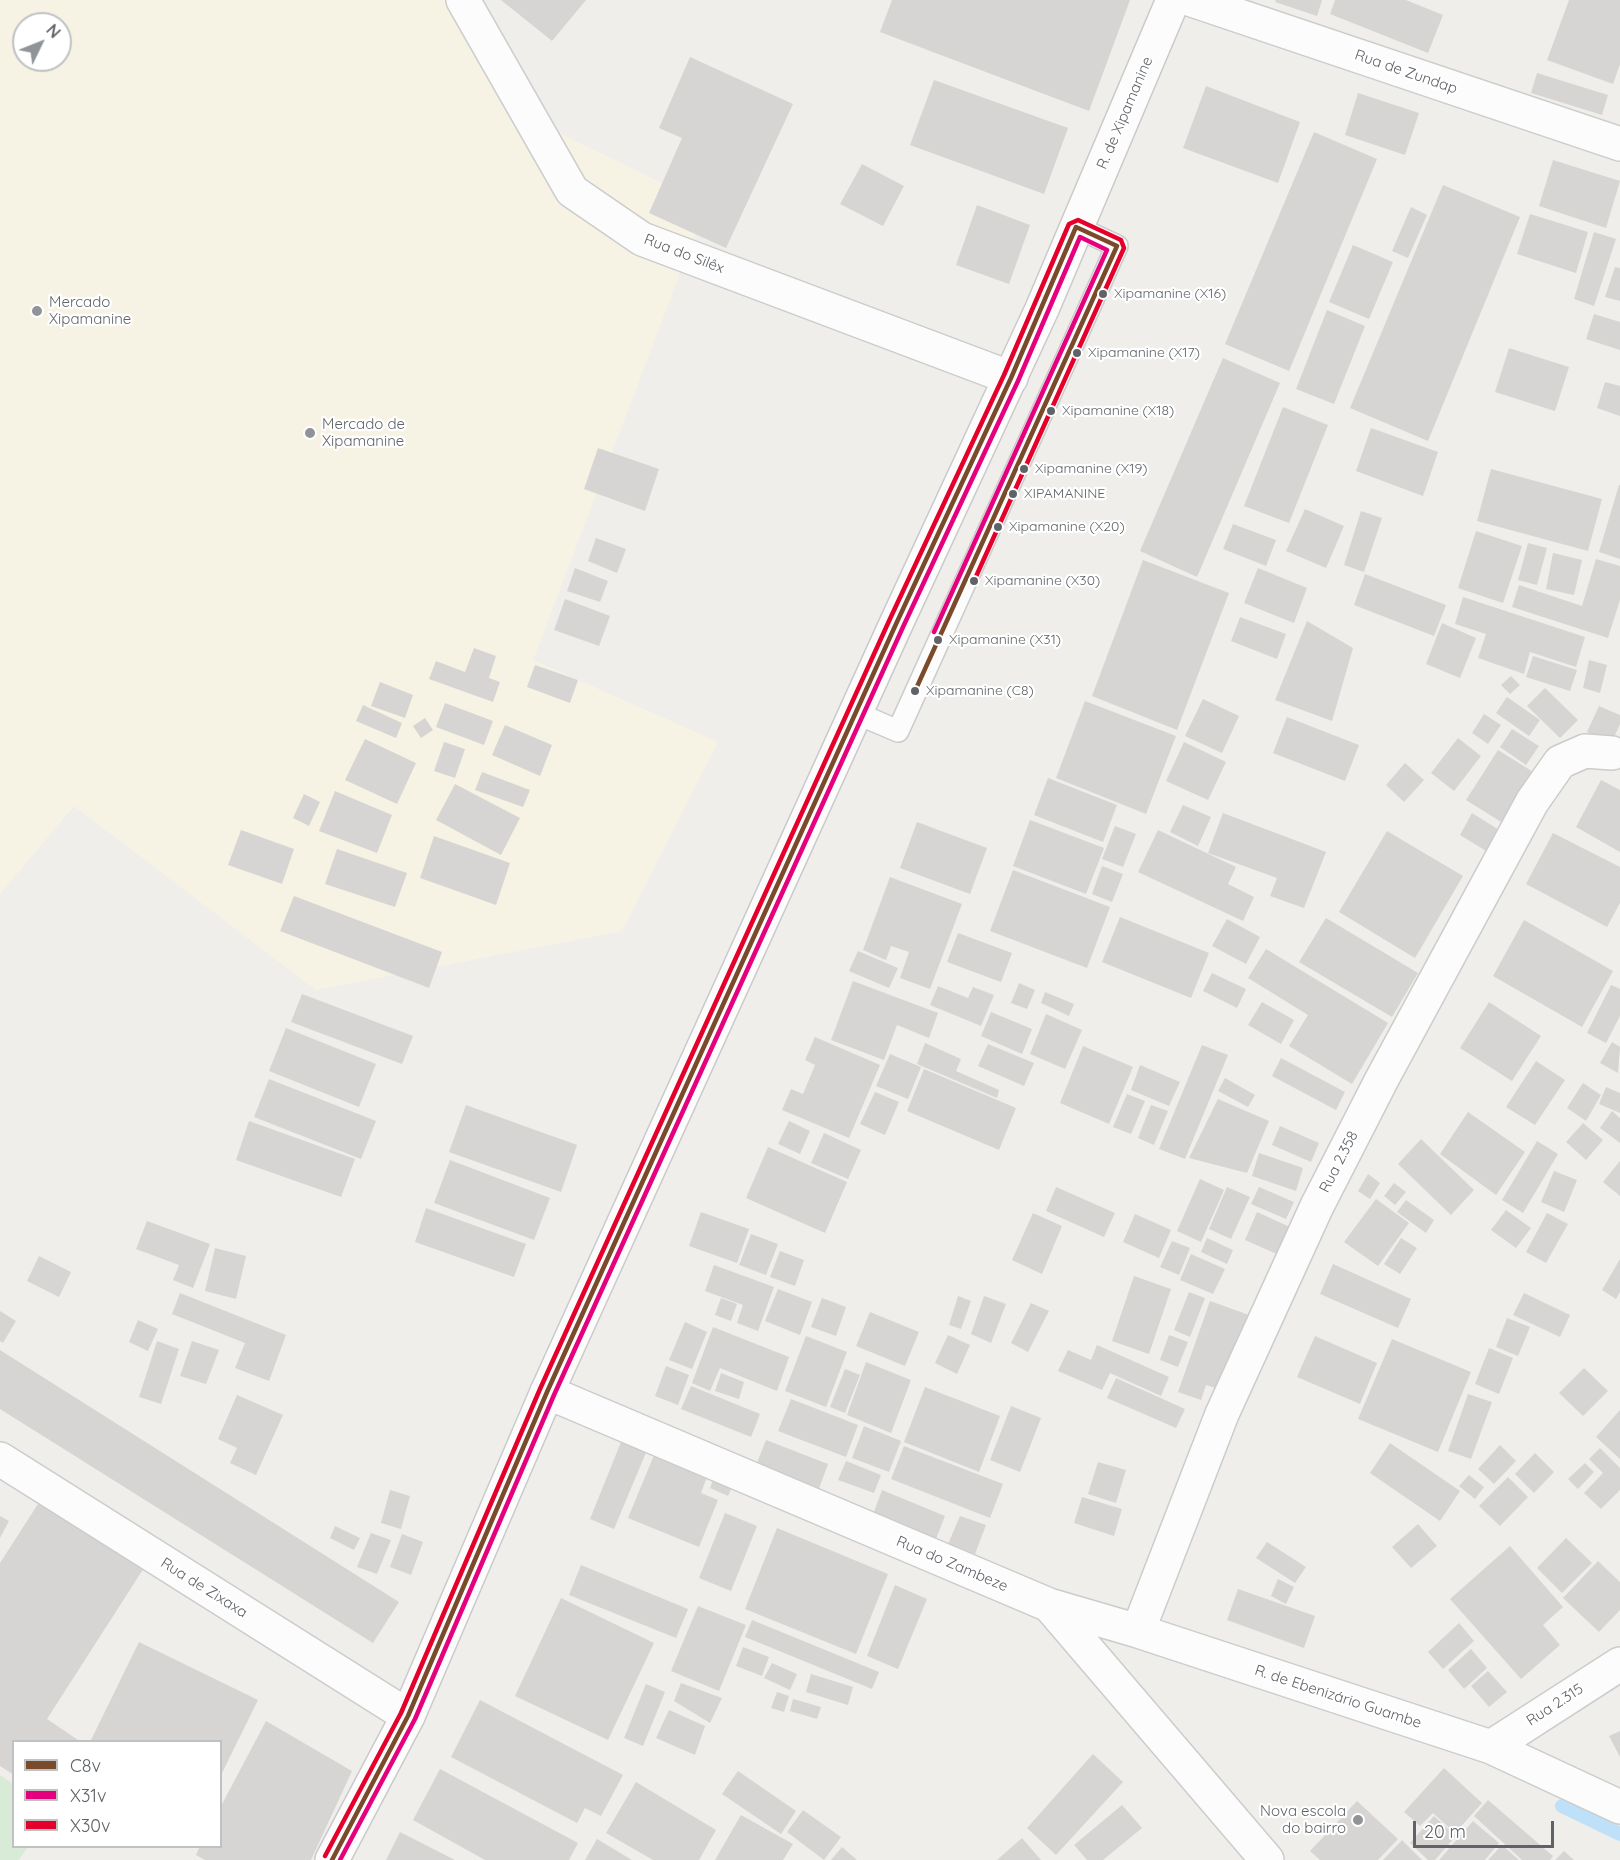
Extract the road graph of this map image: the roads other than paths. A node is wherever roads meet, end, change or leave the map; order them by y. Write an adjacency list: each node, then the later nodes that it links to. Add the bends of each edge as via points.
1 (463, 0): 6 (street, Rua do Silêx, via 572,191 642,239)
2 (1173, 0): 5 (street, R. de Xipamanine)
3 (1191, 0): 4 (street, Rua de Zundap)
4 (1620, 144)
5 (1076, 227): 6 (street, R. de Xipamanine); 7 (lane, via 1117,246 898,731)
6 (1011, 378): 7 (street, R. de Xipamanine)
7 (856, 713): 9 (street, R. de Xipamanine)
8 (1612, 753): 12 (street, Rua 2.358, via 1585,751 1560,762 1532,802 1382,1078 1317,1206 1222,1414)
9 (547, 1392): 11 (street, Rua do Zambeze); 14 (street, R. de Xipamanine)
10 (0, 1459): 14 (street, Rua de Zixaxa)
11 (1049, 1605): 12 (street, R. de Ebenizário Guambe); 18 (street, Rua do Zambeze)
12 (1138, 1631): 15 (street, R. de Ebenizário Guambe)
13 (1620, 1664): 15 (street, Rua 2.315)
14 (408, 1716): 17 (street, R. de Xipamanine)
15 (1491, 1747): 16 (street, R. de Ebenizário Guambe)
16 (1620, 1807)
17 (332, 1860)
18 (1267, 1860)

